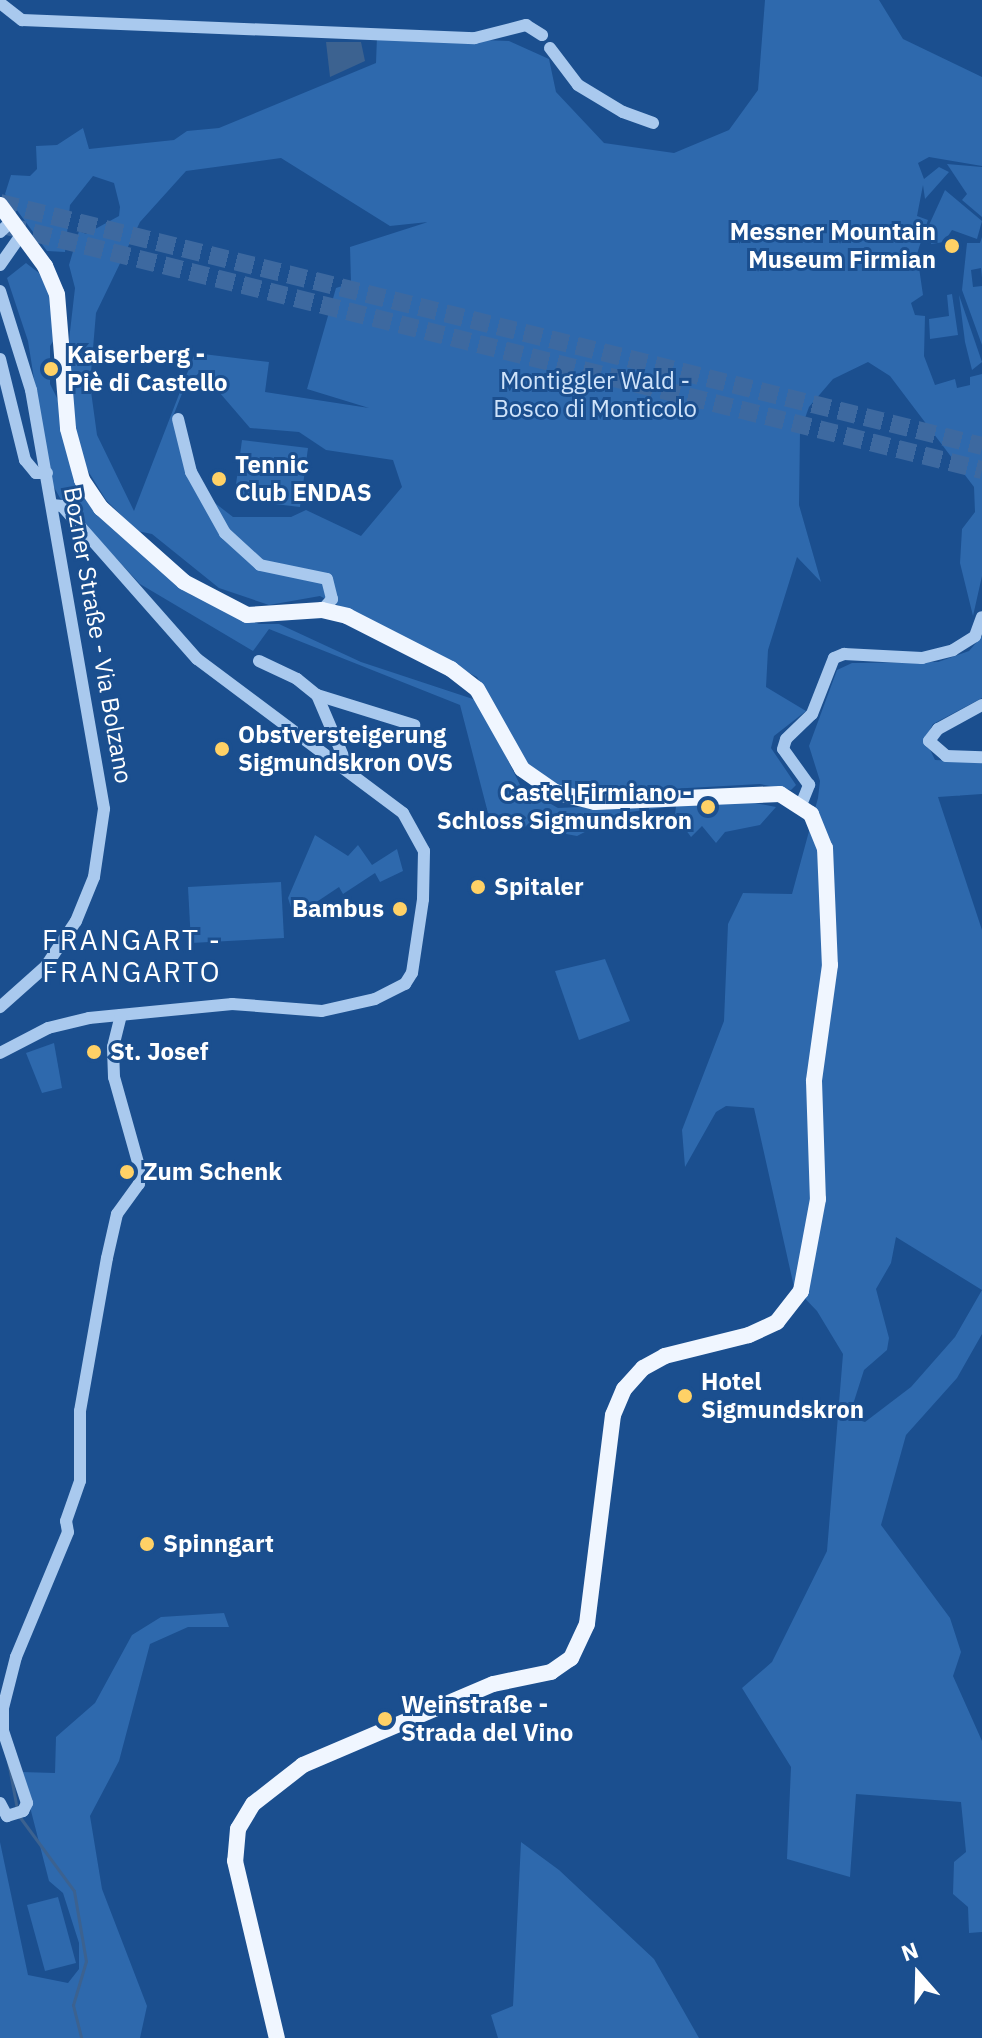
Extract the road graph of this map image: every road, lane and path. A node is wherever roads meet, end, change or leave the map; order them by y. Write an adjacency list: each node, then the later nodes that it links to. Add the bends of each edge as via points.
1 (0, 3): 2 (street, via 22,20 475,38 526,25)
2 (542, 35)
3 (550, 48): 4 (street, via 578,85)
4 (653, 123)
5 (0, 205): 6 (main road)
6 (11, 229): 7 (main road); 8 (street)
7 (35, 251): 8 (street); 15 (main road, via 51,277 62,317 73,456 101,508 184,582 219,603 261,618)
8 (7, 253): 9 (street)
9 (0, 265)
10 (0, 291): 13 (street, Bozner Straße - Via Bolzano, via 24,359)
11 (0, 359): 13 (street, via 25,460 36,473)
12 (178, 419): 15 (street, via 191,472 225,533 260,565 327,579 332,599)
13 (47, 473): 14 (street, Bozner Straße - Via Bolzano)
14 (52, 505): 22 (street, via 62,506 197,659); 24 (street, Bozner Straße - Via Bolzano, via 101,773 101,844 76,921 46,966)
15 (322, 610): 23 (main road, via 364,624 466,679 486,703 522,769 555,792 595,802 761,791)
16 (982, 617): 23 (street, via 975,636 953,650 922,658 834,658 812,714 786,739 783,749 809,785)
17 (259, 661): 18 (street)
18 (317, 695): 20 (street); 22 (street)
19 (982, 705): 21 (street, via 938,729 929,741 946,756)
20 (414, 725)
21 (982, 757)
22 (349, 770): 25 (street, via 403,813 424,851 417,945 405,984 375,999 322,1011 232,1004)
23 (801, 805): 28 (main road, via 819,828 825,848 830,965 813,1096 818,1199 804,1285 777,1322 749,1335 665,1356 643,1368 624,1389 613,1415 587,1624 571,1658 551,1672 493,1684 303,1765 253,1804 238,1829 235,1861)
24 (0, 1007)
25 (121, 1015): 26 (street, via 48,1028); 27 (street, via 113,1047 114,1077 139,1166 139,1184 117,1214 107,1258 80,1411 80,1481 66,1521 68,1532 16,1657 3,1708 3,1731 27,1803 23,1811 7,1816)
26 (0, 1053)
27 (0, 1803)
28 (277, 2038)

